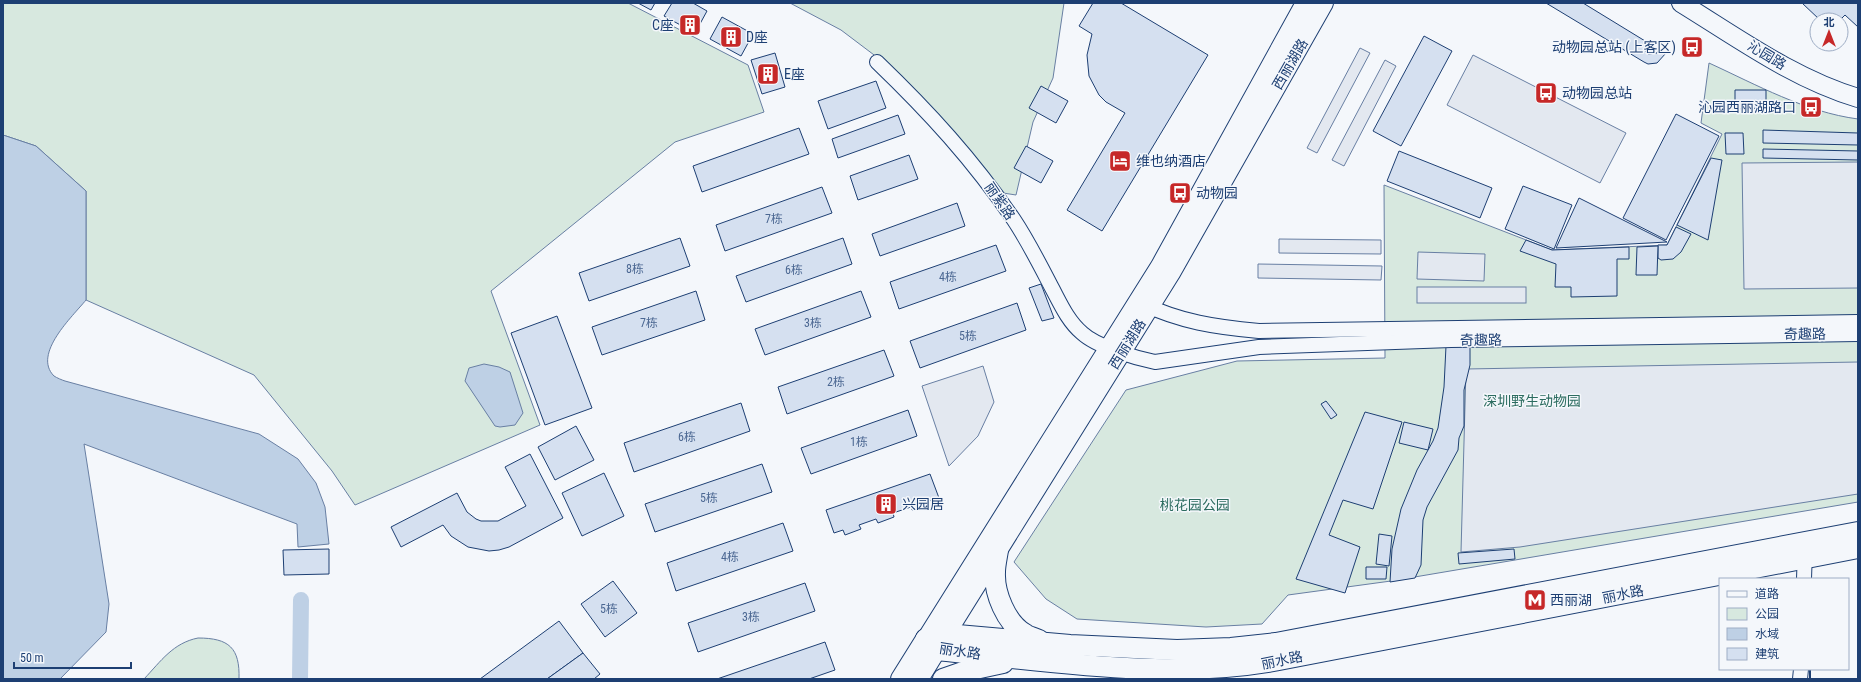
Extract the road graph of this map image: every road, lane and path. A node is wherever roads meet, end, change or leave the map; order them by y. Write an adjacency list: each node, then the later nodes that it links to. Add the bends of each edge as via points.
1 (1305, 3): 6 (street, 西丽湖路, via 1160,266)
2 (1324, 3): 6 (street, 西丽湖路, via 1174,267)
3 (1681, 3): 5 (street, 沁园路, via 1807,79)
4 (877, 62): 9 (street, 丽紫路, via 952,138 985,178 1015,221 1070,320 1084,335)
5 (1858, 98)
6 (1144, 304): 7 (street, 奇趣路, via 1202,325 1259,331); 9 (street, 西丽湖路)
7 (1858, 322)
8 (1858, 334): 9 (street, 奇趣路, via 1458,340 1259,347 1155,362)
9 (1115, 350): 12 (street, 西丽湖路); 15 (street, 西丽湖路)
10 (1858, 532): 13 (main road, 丽水路)
11 (1858, 548): 13 (main road, 丽水路)
12 (998, 550): 15 (street, 西丽湖路); 16 (main road, via 995,573 1004,610 1013,624 1024,634)
13 (1805, 550): 14 (street); 18 (main road, 丽水路, via 1276,643)
14 (1804, 578)
15 (936, 641): 16 (main road, 丽水路); 17 (main road, 丽水路); 19 (main road, 西丽湖路); 20 (main road, 西丽湖路)
16 (1045, 642): 18 (main road, 丽水路, via 1132,648)
17 (1035, 660): 18 (main road, 丽水路, via 1173,670); 21 (main road, via 988,665)
18 (1213, 669)
19 (901, 679)
20 (918, 679)
21 (944, 679)

